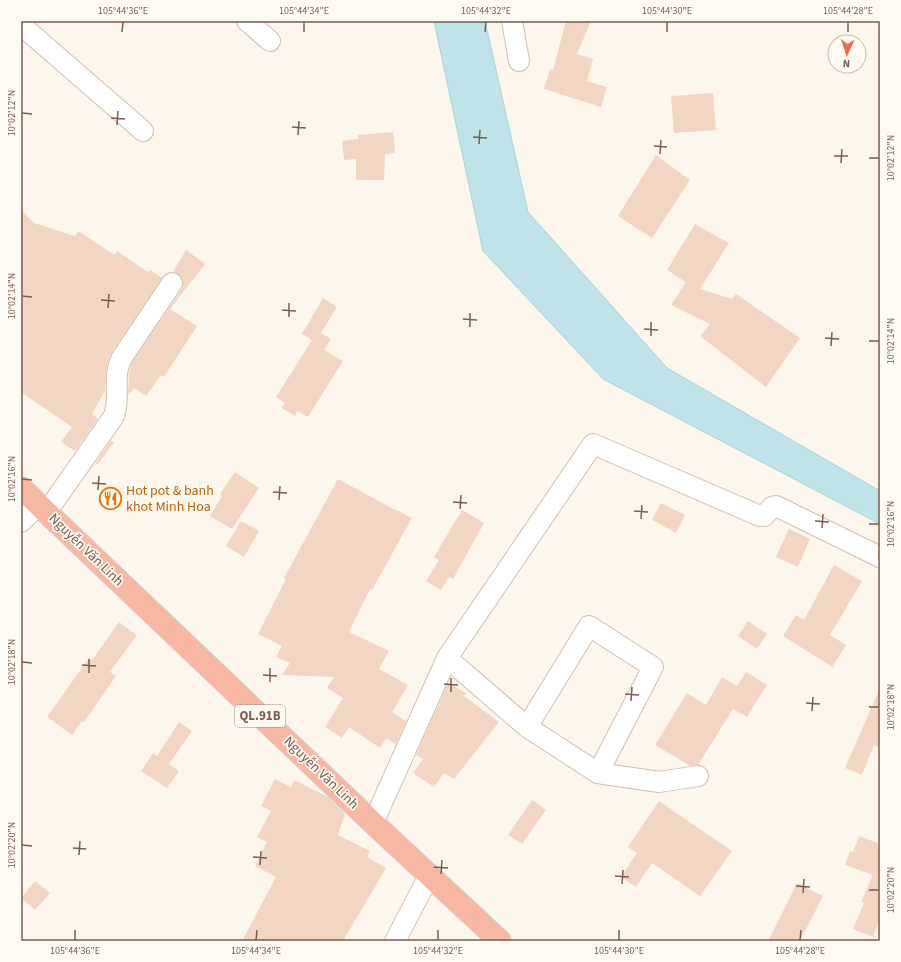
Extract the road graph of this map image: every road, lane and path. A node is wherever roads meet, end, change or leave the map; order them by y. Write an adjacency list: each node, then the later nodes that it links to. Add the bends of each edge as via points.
1 (247, 21): 4 (street)
2 (512, 21): 5 (street)
3 (21, 25): 6 (street)
4 (270, 41)
5 (519, 61)
6 (143, 130)
7 (172, 283): 9 (street, via 118,364 115,384 118,406 114,416)
8 (21, 488): 9 (highway, Nguyễn Văn Linh / QL.91B)
9 (42, 509): 10 (street); 16 (highway, Nguyễn Văn Linh / QL.91B)
10 (21, 522)
11 (880, 557): 12 (street, via 776,506 764,516 760,516 593,444)
12 (447, 658): 13 (street); 16 (street)
13 (527, 727): 14 (street); 14 (street, via 589,626 653,667)
14 (598, 773): 15 (street, via 659,782)
15 (698, 776)
16 (373, 823): 17 (highway, Nguyễn Văn Linh / QL.91B)
17 (429, 876): 18 (street); 19 (highway, Nguyễn Văn Linh / QL.91B)
18 (396, 941)
19 (500, 941)

